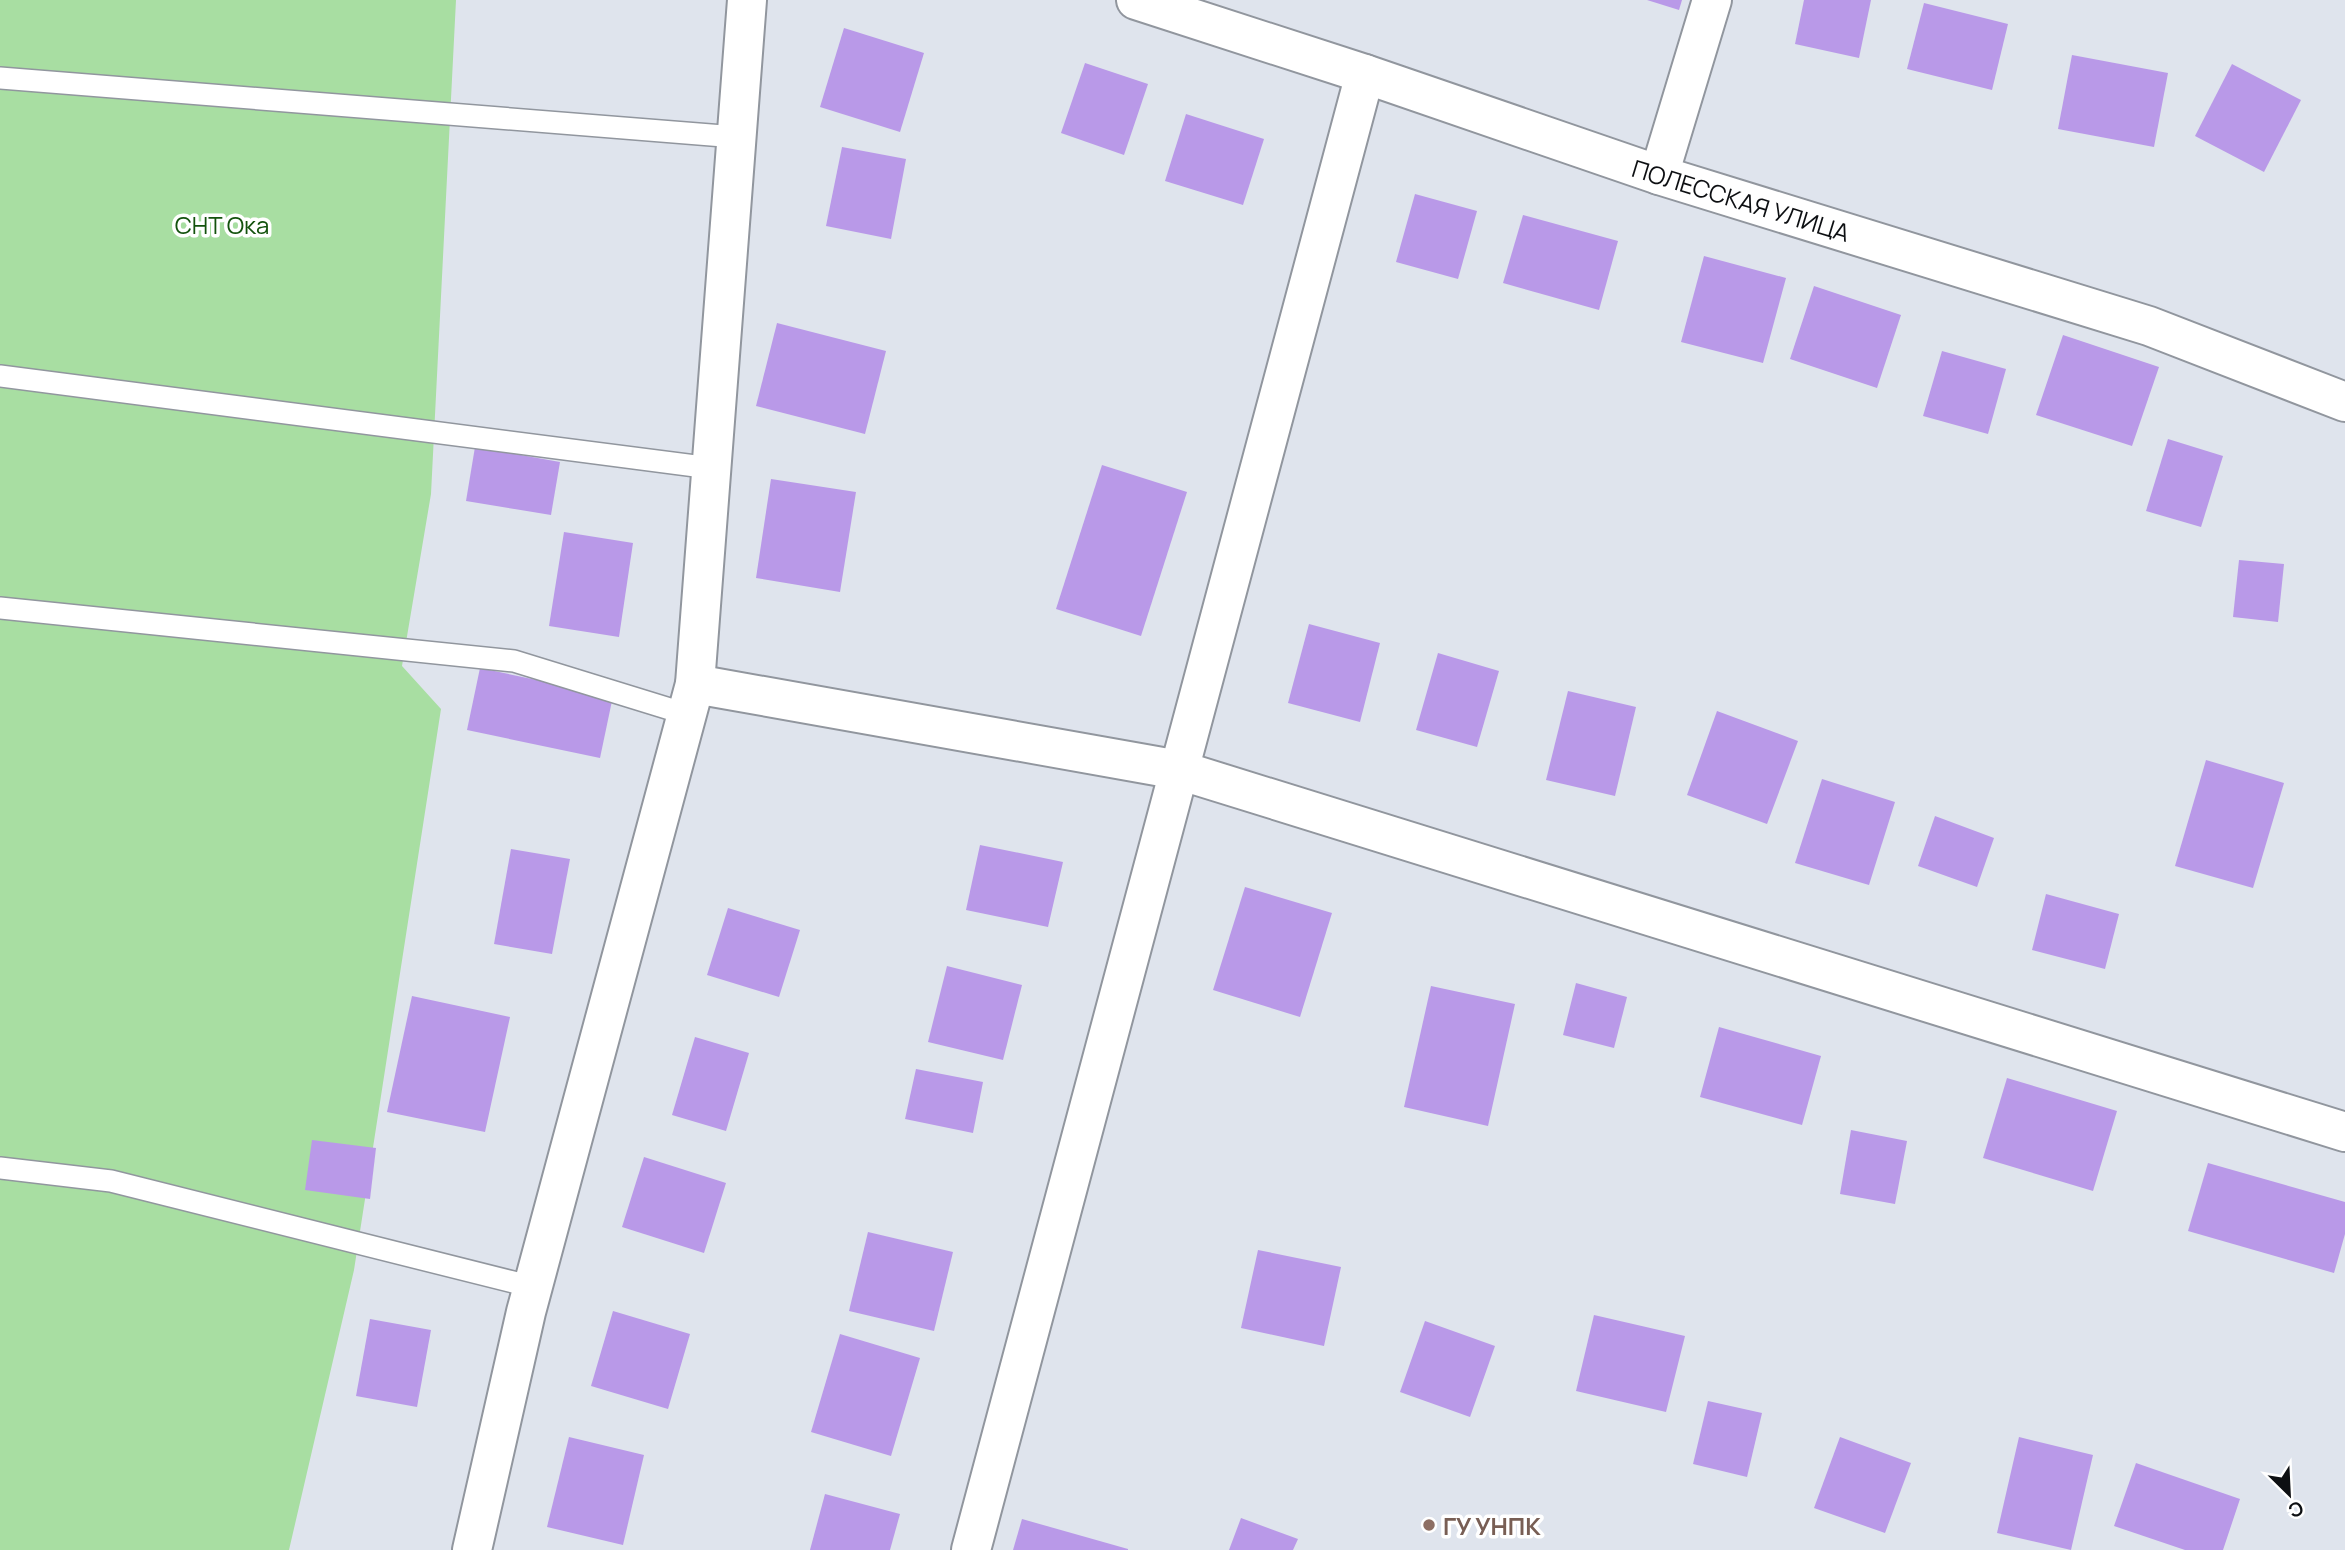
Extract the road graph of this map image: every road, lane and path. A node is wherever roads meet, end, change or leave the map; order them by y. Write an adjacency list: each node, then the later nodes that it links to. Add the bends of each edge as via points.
1 (747, 0): 6 (street)
2 (1136, 0): 4 (street, ПОЛЕССКАЯ УЛИЦА)
3 (1712, 0): 7 (street)
4 (1365, 74): 7 (street, ПОЛЕССКАЯ УЛИЦА); 13 (street)
5 (0, 78): 6 (lane)
6 (736, 137): 10 (street)
7 (1658, 175): 9 (street, ПОЛЕССКАЯ УЛИЦА, via 2149,326)
8 (0, 376): 10 (lane)
9 (2345, 402)
10 (711, 468): 12 (street)
11 (0, 608): 12 (lane, via 514,661)
12 (691, 699): 13 (street); 16 (street)
13 (1179, 770): 14 (street); 18 (street)
14 (2345, 1132)
15 (0, 1168): 16 (lane, via 111,1181)
16 (533, 1287): 17 (street)
17 (472, 1550)
18 (971, 1550)

